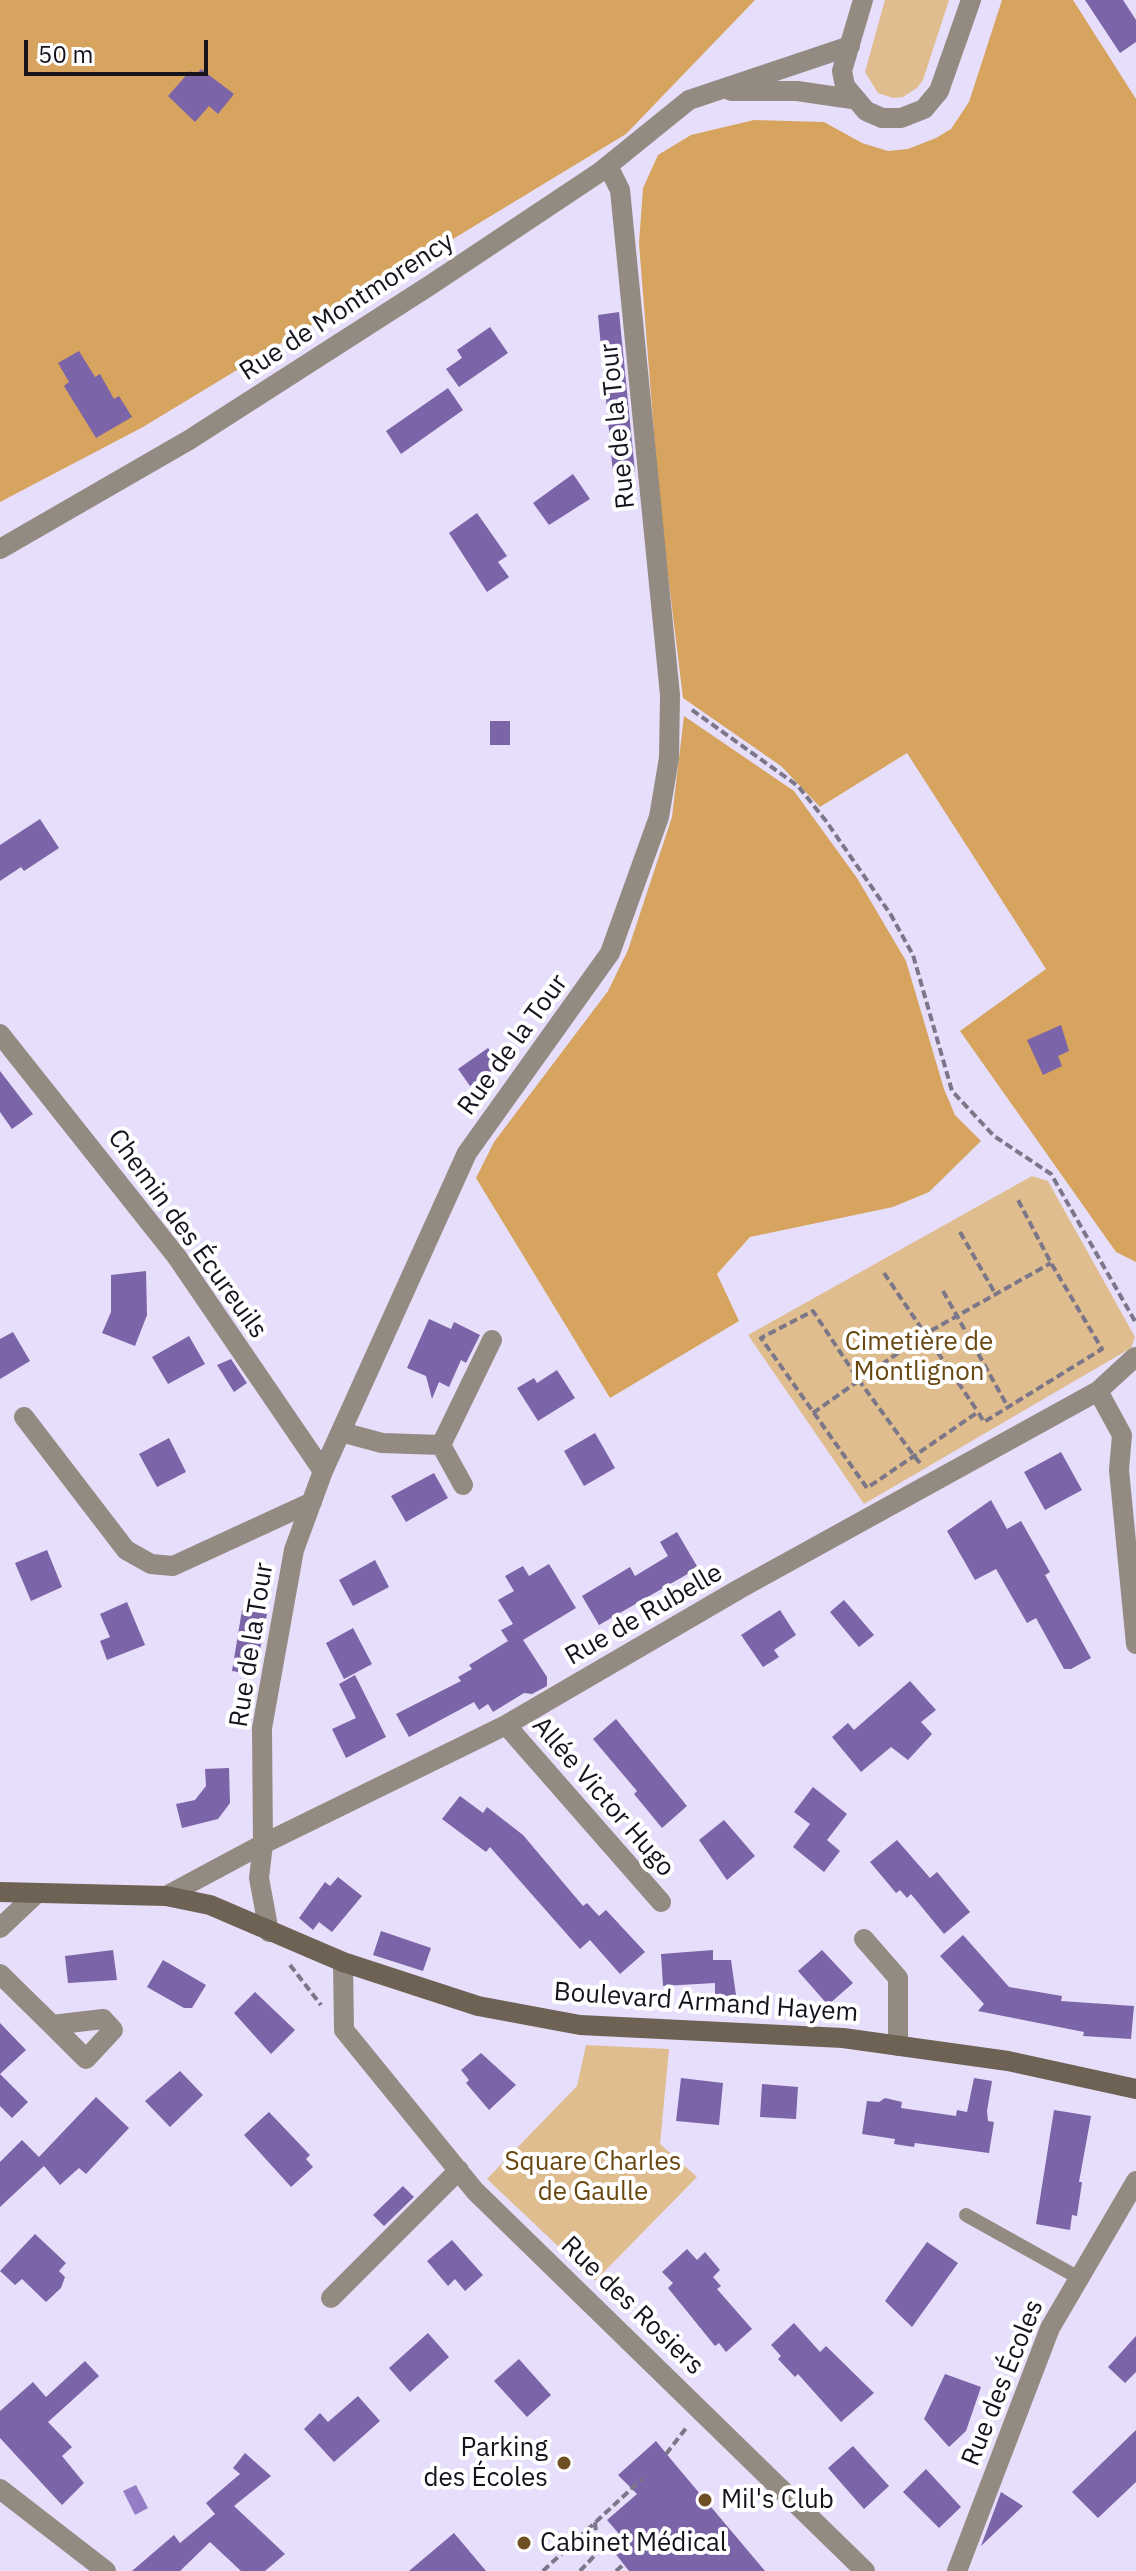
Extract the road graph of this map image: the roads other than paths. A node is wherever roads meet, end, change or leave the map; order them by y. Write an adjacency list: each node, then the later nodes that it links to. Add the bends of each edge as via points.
1 (863, 0): 3 (street)
2 (971, 0): 5 (street, via 939,91 924,109 882,118)
3 (850, 46): 4 (street, Rue de Montmorency); 5 (street, via 842,71)
4 (711, 91): 5 (street, Rue de Montmorency, via 797,91); 6 (street, Rue de Montmorency, via 675,109)
5 (852, 99)
6 (608, 166): 7 (street, Rue de Montmorency, via 213,424); 13 (street, Rue de la Tour, via 620,190 670,695 669,758 659,817 610,953 467,1153)
7 (0, 549)
8 (1, 1037): 16 (street, Chemin des Écureuils, via 177,1257)
9 (492, 1340): 15 (street)
10 (1135, 1357): 11 (street, Rue de Rubelle)
11 (1098, 1391): 14 (street); 20 (street, Rue de Rubelle)
12 (24, 1417): 18 (street, via 126,1550 151,1564 173,1566)
13 (341, 1432): 15 (street, via 382,1443); 16 (street, Rue de la Tour)
14 (1129, 1441): 19 (street, via 1119,1470)
15 (441, 1445): 17 (street)
16 (323, 1471): 18 (street, Rue de la Tour)
17 (463, 1485)
18 (312, 1502): 21 (street, Rue de la Tour, via 294,1550 264,1714)
19 (1136, 1644)
20 (506, 1725): 21 (street, Rue de Rubelle); 25 (street, Allée Victor Hugo)
21 (263, 1844): 24 (street, Rue de Rubelle); 27 (street, Rue de la Tour, via 259,1878)
22 (0, 1892): 23 (main road, Boulevard Armand Hayem)
23 (35, 1895): 24 (main road, Boulevard Armand Hayem); 26 (street)
24 (166, 1896): 27 (main road, Boulevard Armand Hayem, via 210,1905)
25 (661, 1902)
26 (0, 1928)
27 (269, 1932): 29 (main road, Boulevard Armand Hayem)
28 (864, 1939): 32 (street, via 898,1978)
29 (343, 1962): 32 (main road, Boulevard Armand Hayem, via 478,2006 580,2025 843,2038); 34 (street, Rue des Rosiers, via 344,2030)
30 (0, 1974): 31 (street)
31 (52, 2025)
32 (898, 2046): 33 (main road, Boulevard Armand Hayem, via 1008,2061)
33 (1136, 2089)
34 (459, 2170): 38 (street); 41 (street, Rue des Rosiers)
35 (1136, 2181): 37 (street, Rue des Écoles)
36 (966, 2215): 37 (lane)
37 (1079, 2278): 42 (street, Rue des Écoles, via 1050,2328)
38 (331, 2298)
39 (0, 2489): 40 (street)
40 (106, 2571)
41 (865, 2571)
42 (957, 2571)

